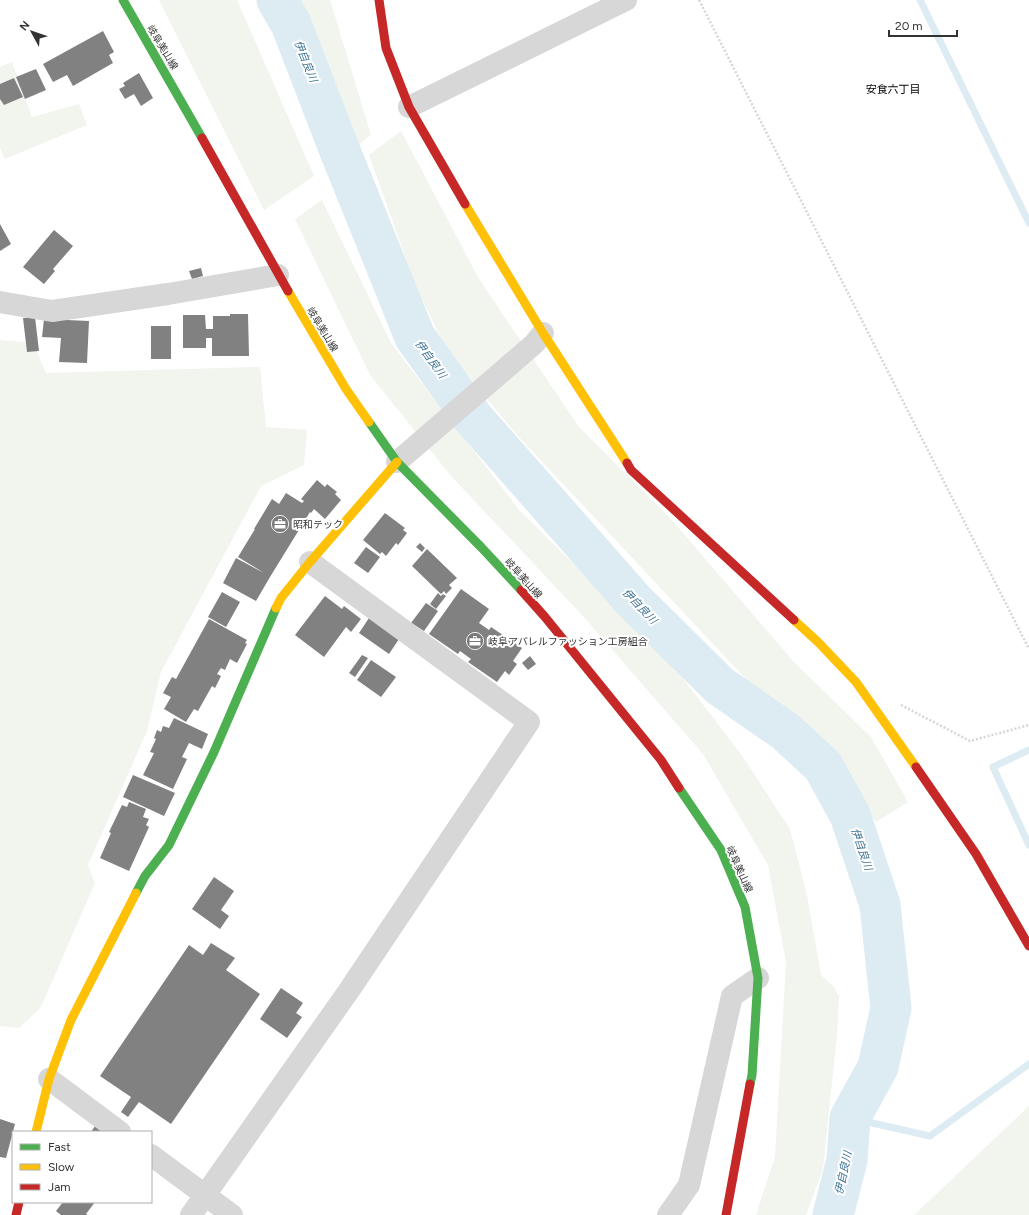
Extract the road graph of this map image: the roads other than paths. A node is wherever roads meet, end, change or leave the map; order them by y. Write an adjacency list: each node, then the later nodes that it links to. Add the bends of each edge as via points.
1 (123, 0): 5 (street, 岐阜美山線, via 182,100)
2 (379, 0): 4 (street, via 386,48)
3 (626, 0): 4 (street)
4 (409, 107): 7 (street)
5 (278, 275): 6 (street, via 52,310); 8 (street, 岐阜美山線, via 346,389)
6 (0, 302)
7 (539, 338): 8 (street); 10 (street, via 631,470 818,643 856,682 976,854)
8 (397, 462): 9 (street); 11 (street, 岐阜美山線, via 481,547 545,617 661,760 721,850 745,907)
9 (310, 562): 12 (street, via 280,598 214,752 169,845 145,876 71,1020); 16 (street, via 529,722 350,989)
10 (1029, 946)
11 (758, 978): 21 (street, via 732,996 689,1185); 22 (street, 岐阜美山線, via 752,1075)
12 (49, 1079): 13 (street); 14 (street)
13 (36, 1131)
14 (119, 1131)
15 (152, 1156): 16 (street)
16 (204, 1196): 19 (street); 20 (street)
17 (19, 1203): 18 (street)
18 (16, 1215)
19 (191, 1215)
20 (232, 1215)
21 (668, 1215)
22 (726, 1215)

